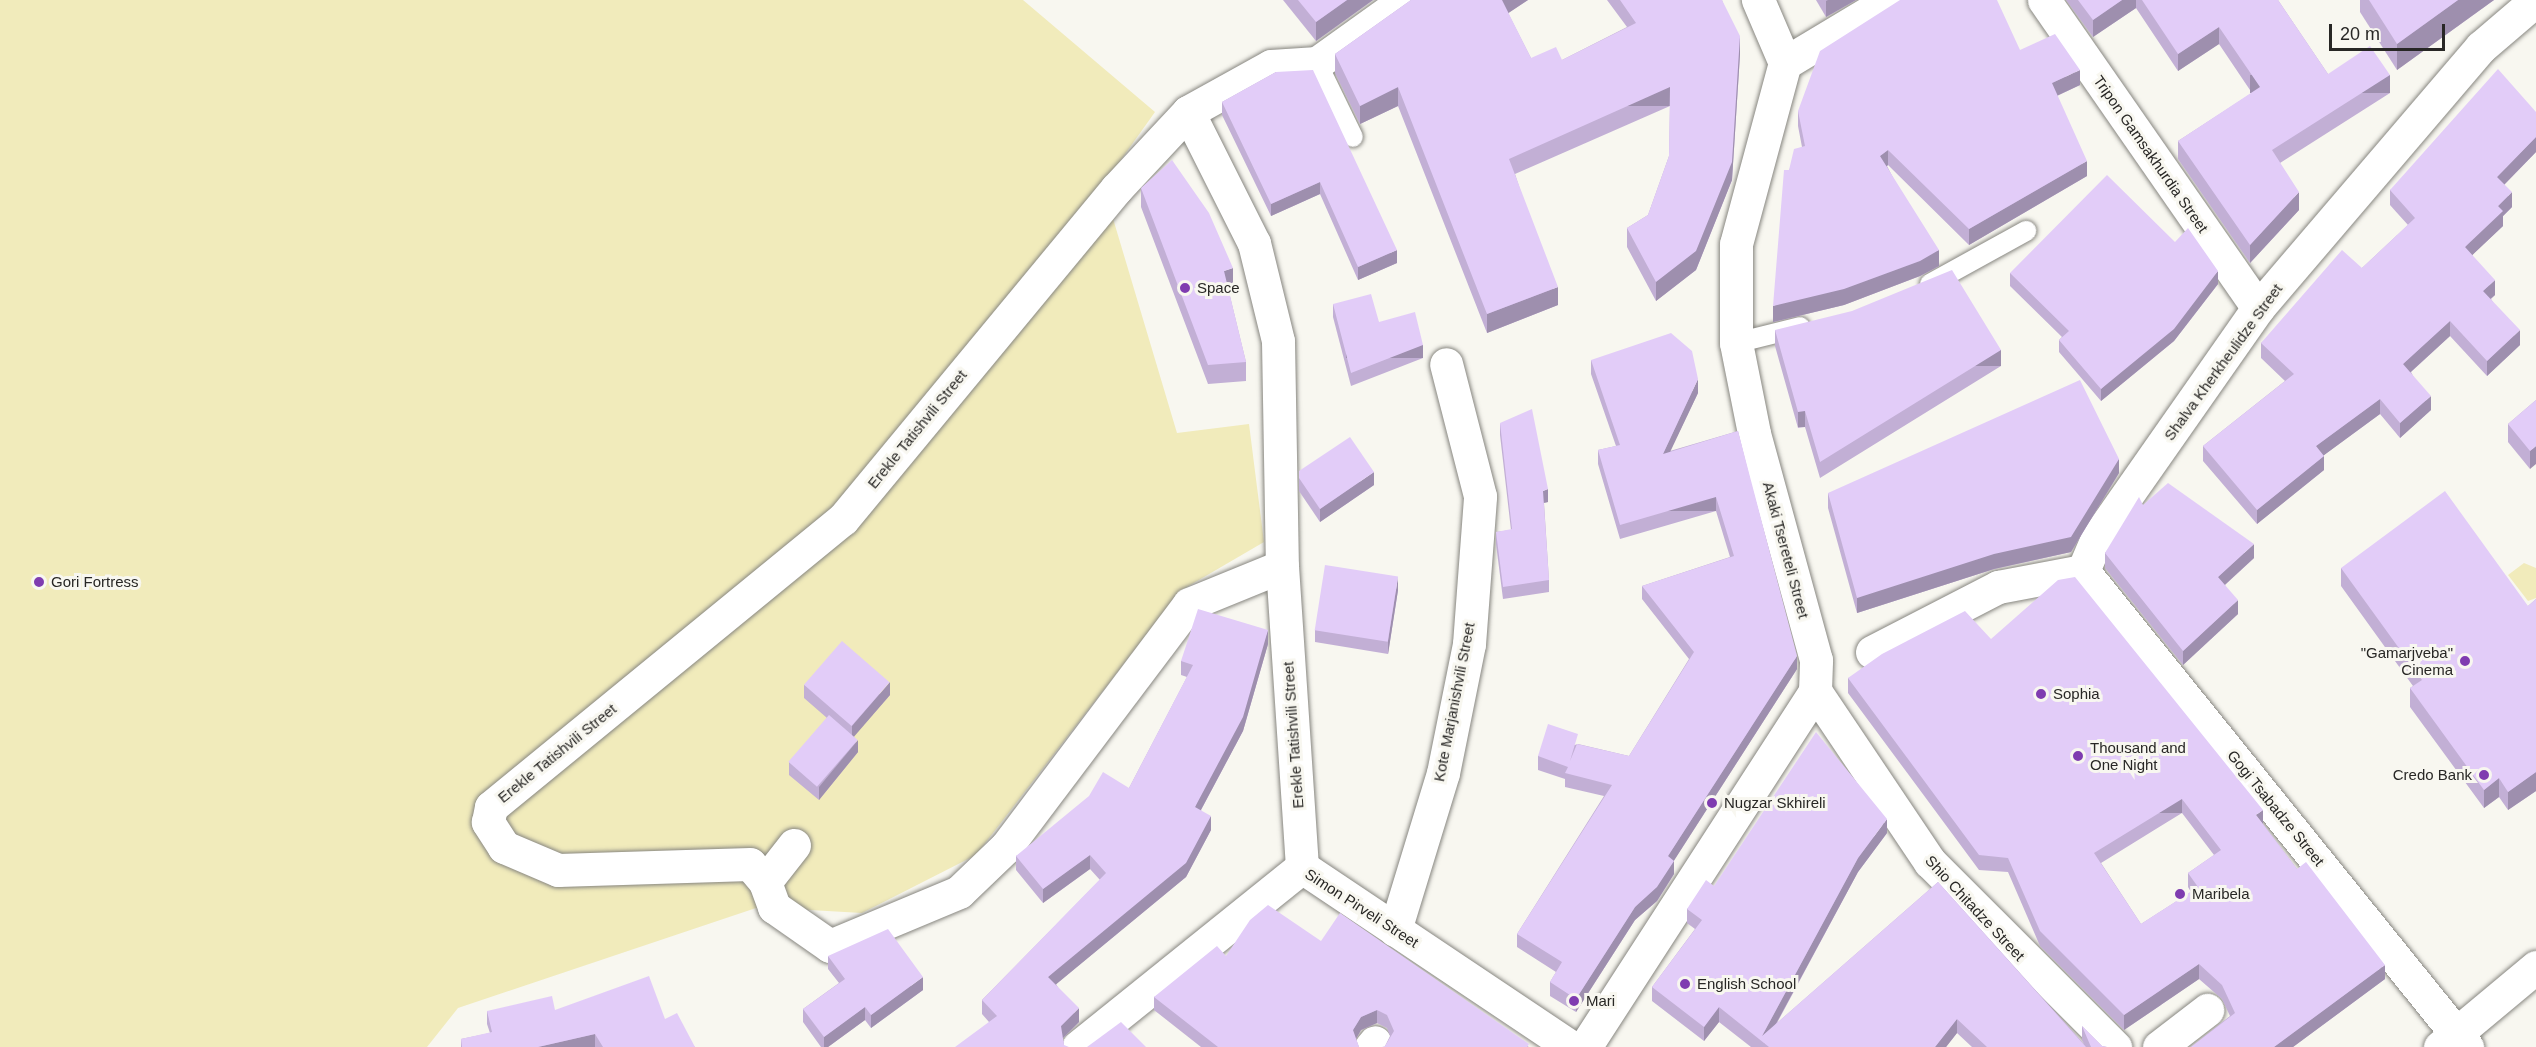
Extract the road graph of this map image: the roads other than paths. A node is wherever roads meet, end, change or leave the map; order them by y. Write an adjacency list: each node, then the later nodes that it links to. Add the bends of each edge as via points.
1 (1405, 0): 6 (street)
2 (1758, 0): 7 (street)
3 (1890, 0): 7 (street)
4 (2044, 0): 12 (street, Tripon Gamsakhurdia Street)
5 (2536, 0): 12 (street, Shalva Kherkheulidze Street, via 2481,47)
6 (1317, 63): 8 (street, via 1271,66); 9 (lane)
7 (1785, 63): 14 (street, Akaki Tsereteli Street, via 1736,244)
8 (1188, 112): 16 (street, Erekle Tatishvili Street, via 1254,243 1278,341); 22 (street, Erekle Tatishvili Street, via 1116,189 843,519 491,807 488,822 504,847 558,870 750,864)
9 (1353, 137)
10 (2026, 231): 11 (lane)
11 (1914, 291)
12 (2258, 308): 17 (street, Shalva Kherkheulidze Street, via 2097,538)
13 (1826, 321): 14 (lane)
14 (1736, 343): 19 (street, Akaki Tsereteli Street, via 1754,433 1816,660)
15 (1446, 364): 23 (street, Kote Marjanishvili Street, via 1480,496 1469,644 1443,772)
16 (1282, 566): 21 (street, Erekle Tatishvili Street); 22 (street, Erekle Tatishvili Street, via 1189,604 1006,847 959,892 830,946 774,906)
17 (2083, 571): 18 (street, via 1998,587); 26 (street, Gogi Tsabadze Street)
18 (1872, 652)
19 (1815, 692): 29 (street); 30 (street, Shio Chitadze Street, via 1930,862)
20 (794, 844): 22 (street)
21 (1302, 867): 23 (street, Simon Pirveli Street); 27 (street, Simon Pirveli Street)
22 (765, 882)
23 (1395, 930): 28 (street, Simon Pirveli Street)
24 (2536, 967): 26 (street)
25 (2207, 1010): 31 (street)
26 (2454, 1042)
27 (1078, 1047)
28 (1571, 1047)
29 (1585, 1047)
30 (2115, 1047)
31 (2158, 1047)

